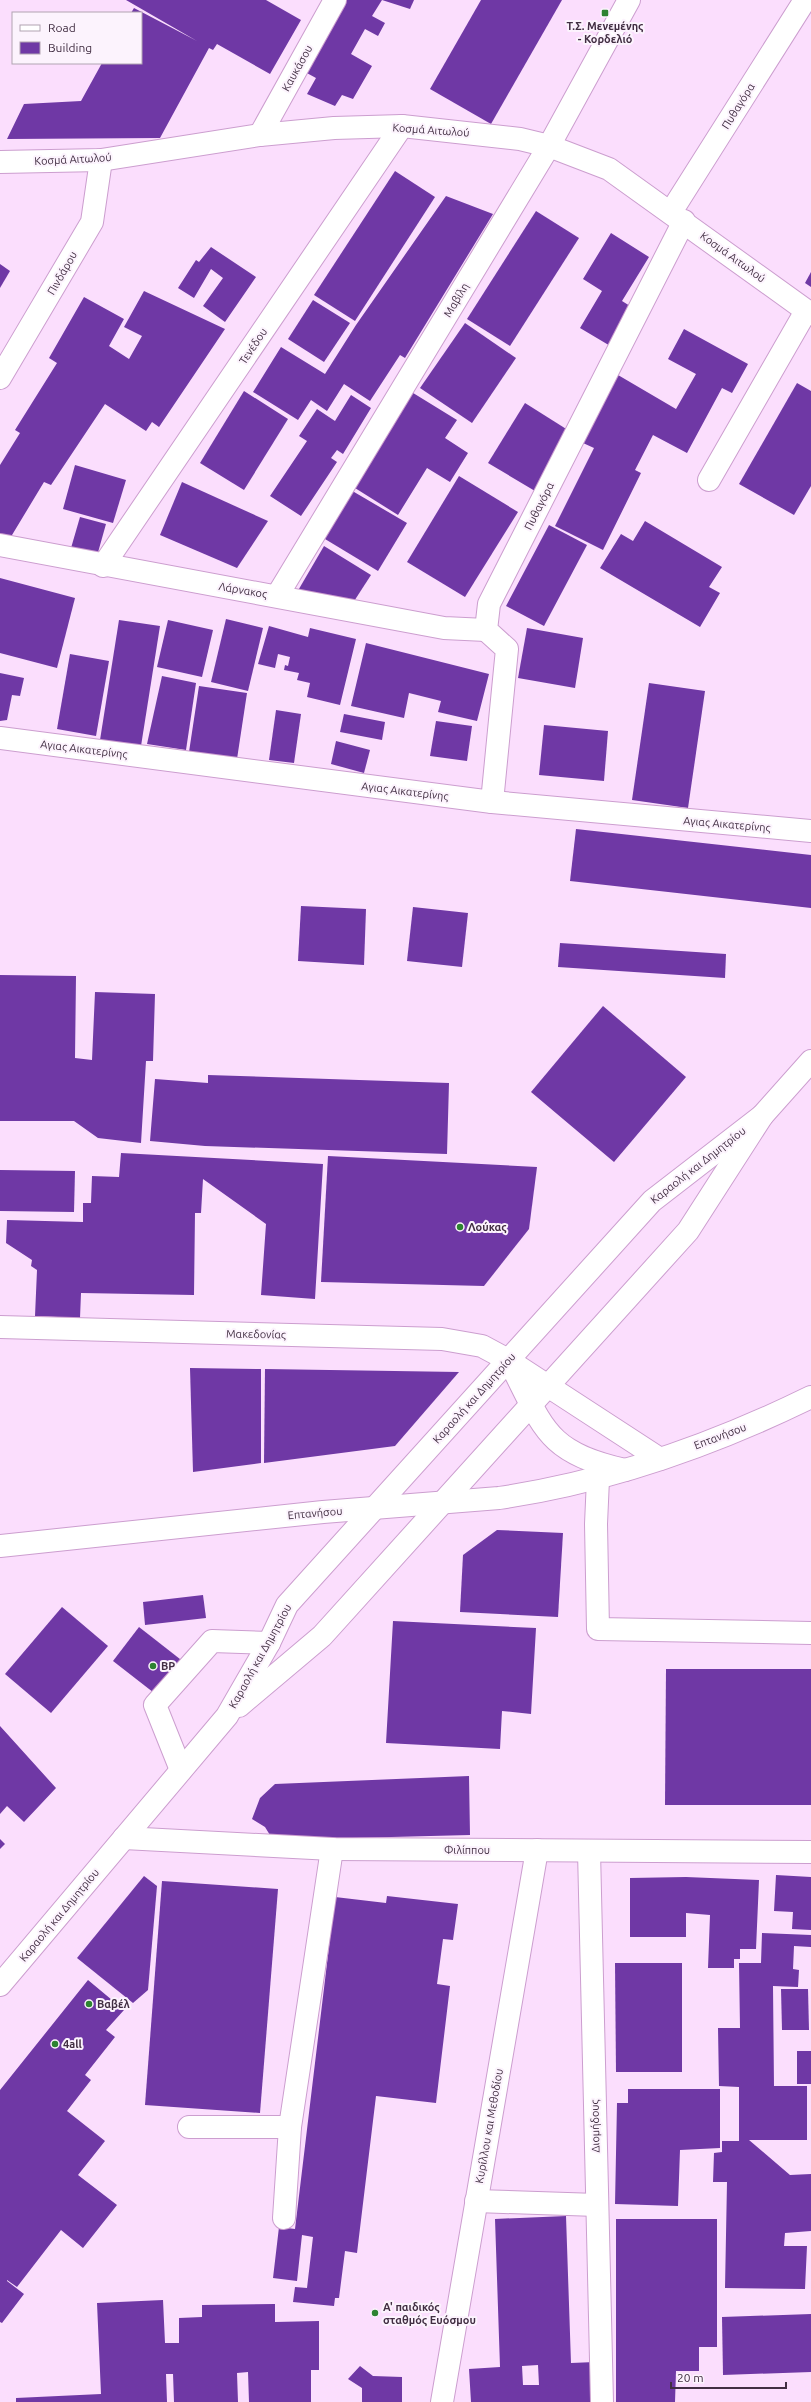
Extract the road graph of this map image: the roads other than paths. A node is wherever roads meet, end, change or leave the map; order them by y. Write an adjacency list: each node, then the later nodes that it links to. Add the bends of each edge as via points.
1 (335, 0): 5 (street, Καυκάσου)
2 (628, 0): 6 (street, Μαβίλη)
3 (805, 0): 9 (street, Πυθαγόρα)
4 (402, 126): 5 (street, Κοσμά Αιτωλού, via 334,128); 6 (street, Κοσμά Αιτωλού, via 462,131); 14 (street, Τενέδου)
5 (260, 135): 7 (street, Κοσμά Αιτωλού)
6 (549, 146): 9 (street, Κοσμά Αιτωλού, via 609,169); 15 (street, Μαβίλη)
7 (101, 160): 8 (street, Κοσμά Αιτωλού); 11 (street, Πινδάρου, via 92,222)
8 (0, 162)
9 (677, 216): 10 (street, Κοσμά Αιτωλού); 16 (street, Πυθαγόρα, via 489,604)
10 (808, 313): 12 (street)
11 (0, 378)
12 (709, 480)
13 (0, 545): 14 (street, Λάρνακος)
14 (104, 566): 15 (street, Λάρνακος)
15 (277, 596): 16 (street, Λάρνακος, via 444,628)
16 (486, 630): 18 (street, via 507,649)
17 (0, 738): 18 (street, Αγιας Αικατερίνης)
18 (492, 802): 19 (street, Αγιας Αικατερίνης)
19 (811, 831)
20 (811, 1061): 21 (street, Καραολή και Δημητρίου)
21 (762, 1116): 23 (street, Καραολή και Δημητρίου, via 652,1201); 24 (street, Καραολή και Δημητρίου, via 688,1230)
22 (0, 1327): 23 (street, Μακεδονίας, via 442,1339 482,1346)
23 (508, 1360): 24 (street, Μακεδονίας); 26 (street, Επτανήσου); 31 (street, Καραολή και Δημητρίου)
24 (548, 1386): 26 (street, Καραολή και Δημητρίου); 27 (street, Μακεδονίας)
25 (811, 1397): 27 (street, Επτανήσου, via 730,1433)
26 (531, 1404): 28 (street, Επτανήσου, via 551,1438 560,1445 597,1464); 30 (street, Καραολή και Δημητρίου)
27 (660, 1459): 28 (street, Επτανήσου)
28 (627, 1470): 29 (street, Επτανήσου)
29 (598, 1479): 30 (street, Επτανήσου, via 535,1492); 33 (street, via 598,1630)
30 (442, 1503): 31 (street, Επτανήσου); 35 (street, Καραολή και Δημητρίου, via 322,1636)
31 (374, 1508): 32 (street, Επτανήσου); 34 (street, Καραολή και Δημητρίου, via 287,1605)
32 (0, 1546)
33 (811, 1633)
34 (269, 1644): 35 (street, Καραολή και Δημητρίου); 36 (street, via 212,1641 154,1705)
35 (227, 1716): 36 (street, Καραολή και Δημητρίου)
36 (182, 1770): 37 (street, Καραολή και Δημητρίου)
37 (124, 1838): 38 (street, Φιλίππου); 42 (street, Καραολή και Δημητρίου)
38 (332, 1849): 39 (street, Φιλίππου); 44 (street)
39 (537, 1850): 40 (street, Φιλίππου); 45 (street, Κυρίλλου και Μεθοδίου)
40 (588, 1851): 41 (street, Φιλίππου); 46 (street, Διομήδους)
41 (811, 1852)
42 (0, 1985)
43 (188, 2127): 44 (street)
44 (290, 2127): 47 (street)
45 (476, 2201): 46 (street); 48 (street, Κυρίλλου και Μεθοδίου)
46 (597, 2205): 49 (street, Διομήδους)
47 (284, 2218)
48 (442, 2402)
49 (602, 2402)

